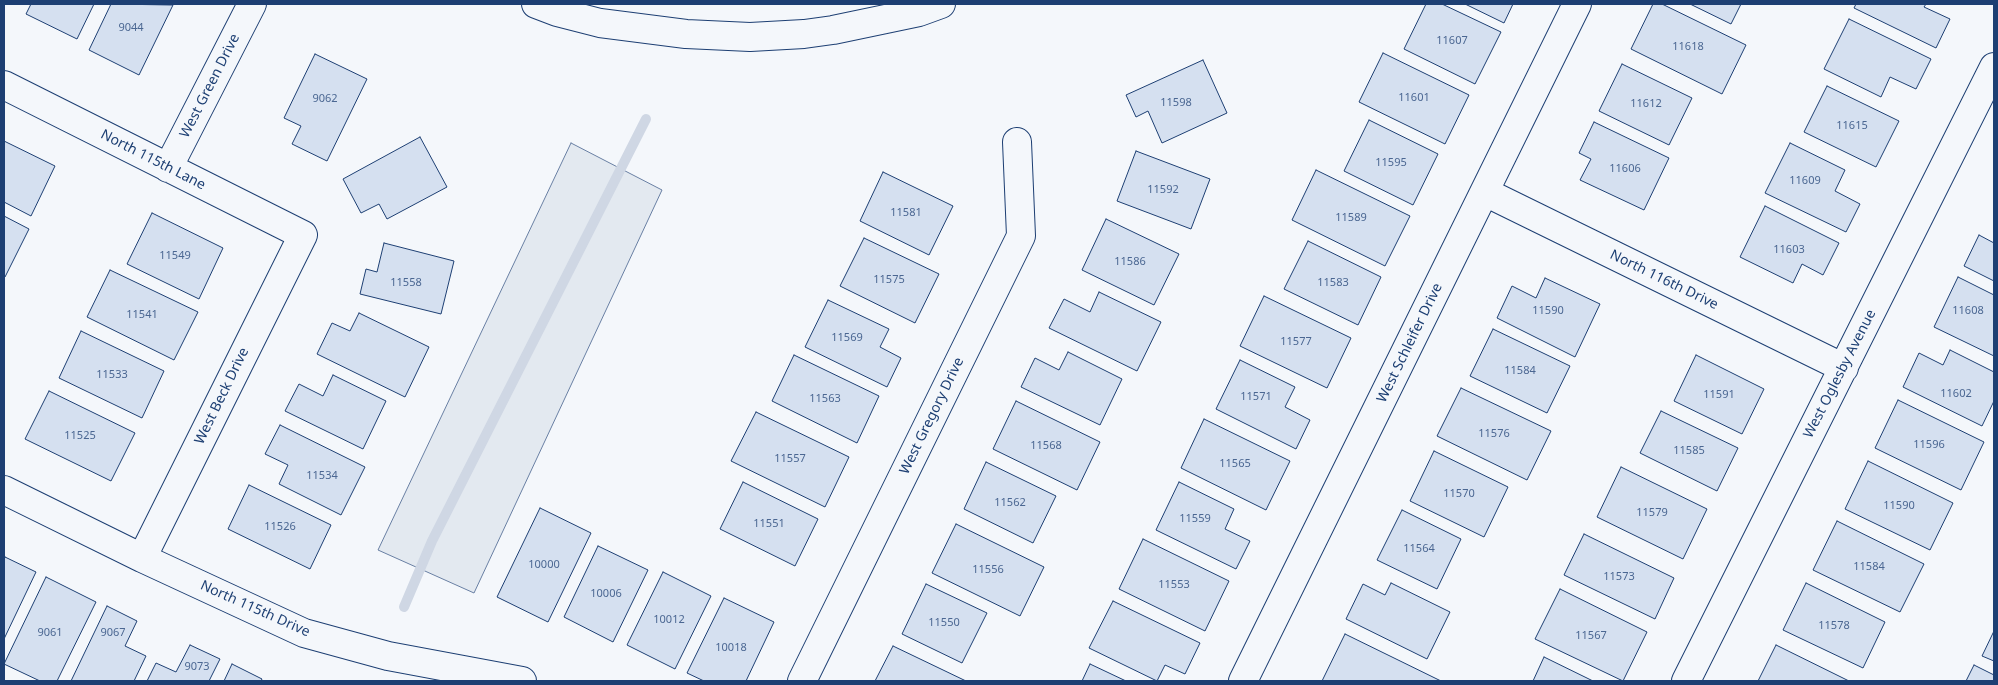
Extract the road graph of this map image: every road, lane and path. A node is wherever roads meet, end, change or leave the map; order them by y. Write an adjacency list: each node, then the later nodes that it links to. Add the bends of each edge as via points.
1 (252, 4): 9 (street, West Green Drive)
2 (536, 4): 5 (street, via 600,23 644,30 728,36 804,34)
3 (942, 4): 5 (street, via 919,12)
4 (1577, 4): 10 (street, West Schleifer Drive)
5 (881, 12)
6 (1994, 68): 12 (street, West Oglesby Avenue)
7 (4, 85): 9 (street, North 115th Lane)
8 (1017, 142): 16 (street, West Gregory Drive, via 1021,236)
9 (168, 168): 11 (street, North 115th Lane)
10 (1484, 192): 12 (street, North 116th Drive); 17 (street, West Schleifer Drive)
11 (303, 235): 14 (street, West Beck Drive)
12 (1844, 368): 18 (street, West Oglesby Avenue)
13 (4, 490): 14 (street, North 115th Drive)
14 (142, 558): 15 (street, North 115th Drive, via 304,633 388,656)
15 (522, 681)
16 (802, 681)
17 (1243, 681)
18 (1686, 681)

